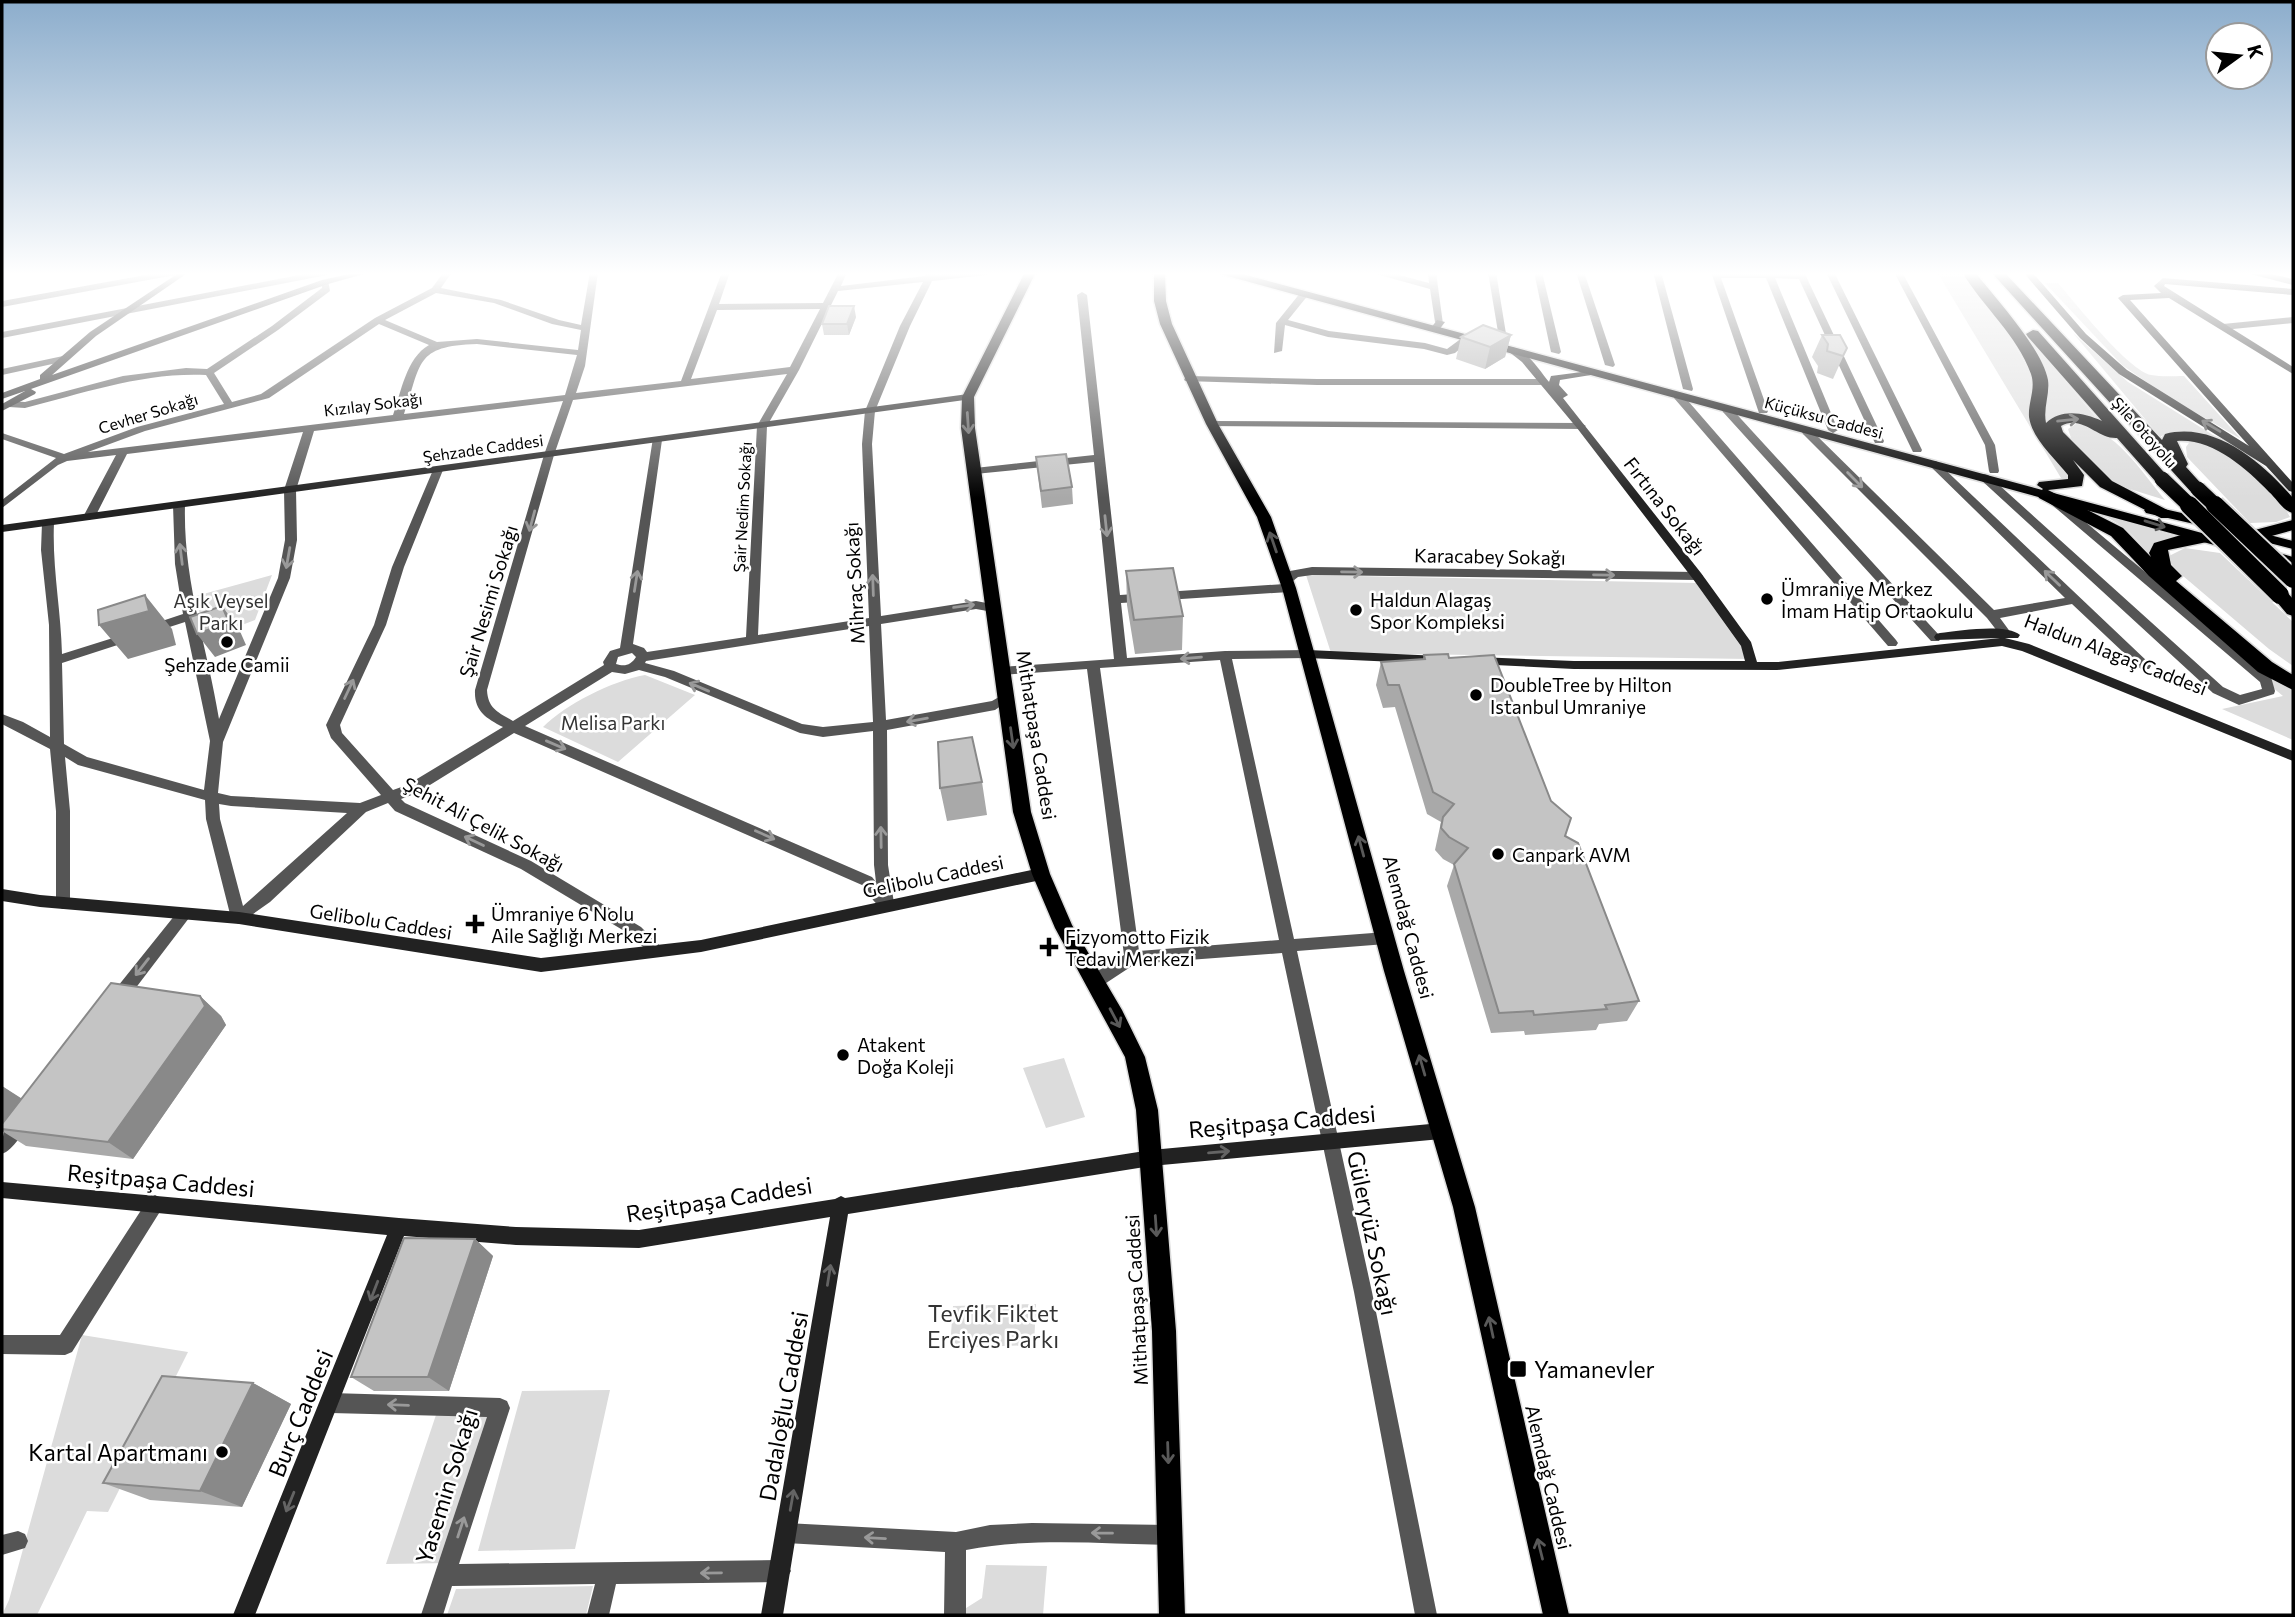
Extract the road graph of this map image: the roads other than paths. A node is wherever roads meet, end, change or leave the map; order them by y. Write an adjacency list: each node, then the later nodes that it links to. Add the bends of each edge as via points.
1 (78, 347): 39 (street)
2 (117, 347): 42 (street)
3 (132, 347): 49 (street)
4 (245, 347): 45 (street)
5 (338, 347): 56 (street, Cevher Sokağı, via 265,396)
6 (431, 347): 60 (street, via 425,351)
7 (537, 347): 37 (street)
8 (583, 347): 37 (street, Şair Nesimi Sokağı)
9 (698, 347): 50 (street)
10 (805, 347): 43 (street, Şair Nedim Sokağı)
11 (898, 347): 58 (street, Mihraç Sokağı)
12 (993, 347): 54 (main road, Mithatpaşa Caddesi)
13 (1087, 347): 75 (street)
14 (1176, 347): 48 (main road, Alemdağ Caddesi)
15 (1278, 347): 36 (street)
16 (1430, 347): 17 (street, via 1447,352)
17 (1456, 347)
18 (1512, 347): 47 (street, Fırtına Sokağı)
19 (1523, 347): 38 (main road, Küçüksu Caddesi)
20 (1539, 347): 38 (main road, Küçüksu Caddesi)
21 (1552, 347): 38 (street)
22 (1604, 347): 40 (street)
23 (1673, 347): 52 (street)
24 (1741, 347): 59 (street)
25 (1799, 347): 66 (street)
26 (1835, 347): 70 (street)
27 (1867, 347): 71 (street)
28 (1938, 347): 81 (street, via 1990,445)
29 (2022, 347): 82 (highway, via 2040,377 2038,422 2076,475 2076,483)
30 (2045, 347): 76 (highway, Şile Otoyolu)
31 (2065, 347): 61 (highway, Şile Otoyolu)
32 (2074, 347): 61 (highway)
33 (2096, 347): 78 (street, one-way to 33, via 2123,372)
34 (2167, 347): 78 (street)
35 (2255, 347): 46 (street)
36 (1277, 351)
37 (582, 353): 53 (street, Şair Nesimi Sokağı)
38 (1554, 356): 41 (main road, Küçüksu Caddesi); 47 (street)
39 (63, 359): 42 (street); 44 (street)
40 (1610, 365): 41 (main road, Küçüksu Caddesi); 52 (main road, Küçüksu Caddesi)
41 (1590, 366): 52 (main road, Küçüksu Caddesi); 64 (street, via 1553,381)
42 (51, 370): 49 (street); 51 (street)
43 (794, 370): 50 (street, Kızılay Sokağı); 63 (street, Şair Nedim Sokağı)
44 (2, 372)
45 (209, 372): 55 (street, via 123,379 25,405); 56 (street)
46 (2293, 372)
47 (1541, 378): 48 (street, via 1330,383); 64 (street, Fırtına Sokağı)
48 (1189, 379): 62 (main road, Alemdağ Caddesi)
49 (39, 382): 55 (street, via 30,394)
50 (685, 383): 53 (street, Kızılay Sokağı)
51 (2, 388)
52 (1683, 393): 57 (main road, Küçüksu Caddesi); 59 (main road, Küçüksu Caddesi); 111 (street)
53 (569, 396): 60 (street, Kızılay Sokağı); 73 (street, Şair Nesimi Sokağı)
54 (968, 397): 58 (street, Şehzade Caddesi); 80 (main road, Mithatpaşa Caddesi, one-way to 80)
55 (4, 402)
56 (230, 406): 74 (street, Cevher Sokağı, via 141,429)
57 (1727, 410): 67 (main road, Küçüksu Caddesi); 110 (street)
58 (870, 411): 63 (street, Şehzade Caddesi); 107 (street, Mihraç Sokağı, one-way to 58, via 867,444)
59 (1763, 411): 66 (main road, Küçüksu Caddesi)
60 (398, 416): 65 (street, Kızılay Sokağı)
61 (2131, 420): 83 (highway, Şile Otoyolu)
62 (1212, 424): 64 (street); 100 (main road, Alemdağ Caddesi, one-way to 62, via 1264,517)
63 (762, 426): 69 (street, Şehzade Caddesi); 109 (street, Şair Nedim Sokağı)
64 (1581, 426): 98 (street, Fırtına Sokağı)
65 (310, 428): 72 (street, Kızılay Sokağı); 85 (street)
66 (1833, 430): 70 (main road, Küçüksu Caddesi)
67 (1807, 432): 70 (main road, Küçüksu Caddesi); 105 (street, one-way to 105)
68 (2, 436): 74 (street, Kızılay Sokağı)
69 (657, 440): 73 (street, Şehzade Caddesi); 112 (street, one-way to 69)
70 (1881, 446): 71 (main road, Küçüksu Caddesi); 77 (main road, Küçüksu Caddesi)
71 (1917, 450): 81 (main road, Küçüksu Caddesi)
72 (123, 452): 74 (street, Kızılay Sokağı); 90 (street)
73 (549, 455): 79 (street, Şehzade Caddesi); 128 (street, Şair Nesimi Sokağı, one-way to 128, via 481,690 488,713)
74 (65, 458): 86 (street, Cevher Sokağı)
75 (1099, 458): 80 (street); 101 (street, one-way to 101)
76 (2145, 461): 89 (highway, one-way to 76, via 2095,476 2055,433 2053,424 2071,418 2091,421); 103 (highway, Şile Otoyolu, bridge)
77 (1932, 463): 81 (main road, Küçüksu Caddesi); 102 (street, one-way to 77)
78 (2269, 463): 84 (street)
79 (438, 470): 85 (street, Şehzade Caddesi); 133 (street, Şehit Ali Çelik Sokağı, one-way to 79, via 333,726 380,625)
80 (975, 471): 104 (main road, Mithatpaşa Caddesi)
81 (1989, 474): 82 (main road, Küçüksu Caddesi); 82 (street, via 2218,690 2239,700 2270,691 2266,680)
82 (2045, 489): 89 (main road, Küçüksu Caddesi); 95 (main road, Küçüksu Caddesi, one-way to 95); 124 (highway, via 2117,532 2155,572 2264,667)
83 (2198, 489): 88 (highway, via 2171,451 2171,437 2190,434 2214,442); 99 (highway, Şile Otoyolu, bridge)
84 (2293, 489)
85 (290, 490): 87 (street, Şehzade Caddesi); 129 (street, one-way to 129, via 291,540 284,578)
86 (2, 505)
87 (179, 505): 90 (street, Şehzade Caddesi); 106 (street, one-way to 87, via 177,523)
88 (2293, 509)
89 (2168, 514): 94 (main road, Küçüksu Caddesi)
90 (89, 517): 91 (street, Şehzade Caddesi)
91 (48, 523): 93 (street, Şehzade Caddesi); 115 (street)
92 (2293, 525): 94 (highway)
93 (2, 529)
94 (2257, 535): 96 (main road, Küçüksu Caddesi)
95 (2201, 538): 97 (main road, Küçüksu Caddesi); 122 (highway, via 2160,547 2163,568 2272,658)
96 (2293, 545)
97 (2293, 562)
98 (1697, 576): 100 (street, Karacabey Sokağı, one-way to 98, via 1294,574 1311,572); 118 (street, Fırtına Sokağı, via 1747,645)
99 (2293, 579)
100 (1288, 584): 101 (street, Karacabey Sokağı); 113 (main road, Alemdağ Caddesi)
101 (1114, 599): 117 (street)
102 (2075, 600): 105 (street); 120 (street)
103 (2289, 604)
104 (993, 608): 107 (street, one-way to 104, via 976,605); 123 (main road, Mithatpaşa Caddesi)
105 (1990, 615): 108 (street)
106 (191, 616): 115 (street); 129 (street)
107 (875, 620): 109 (street); 127 (street, Mihraç Sokağı)
108 (2005, 633): 110 (street, Haldun Alagaş Caddesi); 130 (street, Haldun Alagaş Caddesi)
109 (752, 638): 116 (street)
110 (1935, 638): 111 (street, Haldun Alagaş Caddesi)
111 (1892, 643): 118 (street, Haldun Alagaş Caddesi)
112 (626, 649): 116 (street, via 636,649); 121 (street, via 611,657)
113 (1308, 654): 114 (street); 118 (street, Haldun Alagaş Caddesi, via 1574,665); 142 (main road, Alemdağ Caddesi, one-way to 113)
114 (1226, 655): 117 (street, one-way to 117); 143 (street, Güleryüz Sokağı)
115 (57, 660): 131 (street)
116 (640, 661): 121 (street, via 626,670); 127 (street, one-way to 116, via 838,732 800,728)
117 (1121, 664): 119 (street)
118 (1752, 665): 132 (street, Haldun Alagaş Caddesi, via 2002,642 2025,647)
119 (1093, 666): 123 (street); 145 (street)
120 (2145, 666)
121 (611, 667): 128 (street)
122 (2293, 669)
123 (1002, 671): 125 (main road, Mithatpaşa Caddesi)
124 (2293, 683)
125 (1006, 698): 127 (street, one-way to 127, via 995,705); 136 (main road, Mithatpaşa Caddesi, one-way to 136, via 1022,812)
126 (2, 719): 131 (street)
127 (880, 726): 139 (street, Mihraç Sokağı, one-way to 127, via 881,865)
128 (514, 727): 133 (street, via 412,789); 139 (street, Şair Nesimi Sokağı, one-way to 139, via 837,866 867,881)
129 (216, 742): 134 (street)
130 (2293, 745)
131 (57, 747): 134 (street, via 83,761); 138 (street)
132 (2293, 756)
133 (389, 796): 135 (street); 144 (street, Şehit Ali Çelik Sokağı, one-way to 133, via 636,931 526,865 400,807)
134 (212, 797): 135 (street, via 231,802); 141 (street, via 213,819)
135 (360, 808): 141 (street)
136 (1041, 874): 139 (street, Gelibolu Caddesi); 146 (main road, Mithatpaşa Caddesi)
137 (2, 895): 138 (street, Gelibolu Caddesi)
138 (64, 903): 140 (street, Gelibolu Caddesi)
139 (887, 905): 144 (street, Gelibolu Caddesi, via 701,946)
140 (184, 914): 141 (street, Gelibolu Caddesi); 147 (street, one-way to 147)
141 (239, 918): 144 (street, Gelibolu Caddesi, via 541,965)
142 (1386, 938): 143 (street); 149 (main road, Alemdağ Caddesi, one-way to 142)
143 (1288, 944): 145 (street); 150 (street, Güleryüz Sokağı)
144 (657, 951)
145 (1132, 958): 146 (street)
146 (1094, 982): 152 (main road, Mithatpaşa Caddesi, one-way to 152, via 1135,1057 1147,1110)
147 (109, 1009)
148 (35, 1104): 151 (street)
149 (1441, 1130): 150 (street, Reşitpaşa Caddesi); 172 (main road, Alemdağ Caddesi, one-way to 149, via 1464,1207)
150 (1329, 1142): 152 (street, Reşitpaşa Caddesi, one-way to 150); 171 (street, Güleryüz Sokağı, via 1388,1411)
151 (2, 1146)
152 (1151, 1158): 155 (street, Reşitpaşa Caddesi); 160 (main road, Mithatpaşa Caddesi, one-way to 160, via 1164,1331)
153 (2, 1190): 154 (street, Reşitpaşa Caddesi)
154 (155, 1204): 156 (street, Reşitpaşa Caddesi); 157 (street, via 65,1345)
155 (841, 1205): 156 (street, Reşitpaşa Caddesi, via 639,1239); 159 (street, Dadaloğlu Caddesi, one-way to 155)
156 (399, 1227): 158 (street, Burç Caddesi, one-way to 158)
157 (2, 1345)
158 (331, 1403): 164 (street, Yasemin Sokağı, one-way to 158, via 500,1408); 165 (street, Burç Caddesi, one-way to 165)
159 (786, 1533): 161 (street, one-way to 159); 162 (street, Dadaloğlu Caddesi)
160 (1170, 1535): 161 (street, one-way to 161, via 1032,1533); 170 (main road, Mithatpaşa Caddesi)
161 (956, 1542): 169 (street)
162 (779, 1571): 163 (street, one-way to 163); 168 (street, Dadaloğlu Caddesi)
163 (608, 1574): 164 (street); 167 (street)
164 (445, 1575): 166 (street, Yasemin Sokağı)
165 (244, 1615)
166 (432, 1615)
167 (598, 1615)
168 (772, 1615)
169 (955, 1615)
170 (1172, 1615)
171 (1426, 1615)
172 (1556, 1615)

